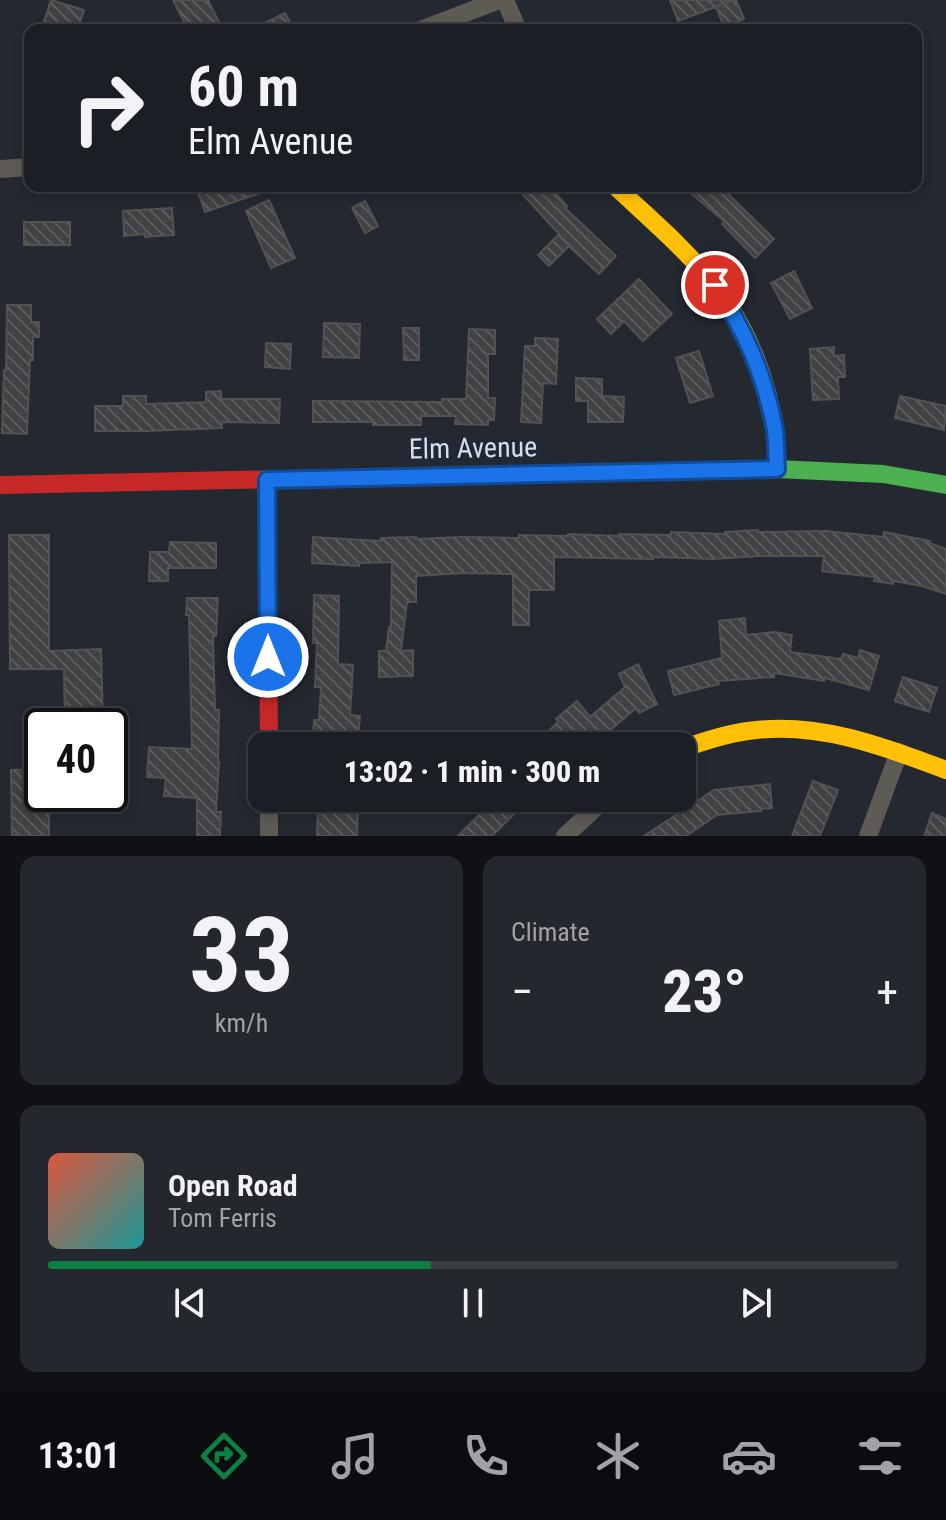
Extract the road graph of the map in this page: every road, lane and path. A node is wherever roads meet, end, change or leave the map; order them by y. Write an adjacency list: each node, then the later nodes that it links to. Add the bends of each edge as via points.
1 (499, 0): 3 (street)
2 (505, 0): 4 (street)
3 (437, 24)
4 (515, 24)
5 (24, 167): 6 (street)
6 (0, 169)
7 (621, 192): 8 (street, via 715,285 745,333 775,428)
8 (777, 469): 9 (street, Elm Avenue); 11 (street, Elm Avenue, via 859,472)
9 (267, 480): 10 (street, Elm Avenue); 12 (street)
10 (0, 485)
11 (946, 485)
12 (269, 732)
13 (696, 744): 14 (street, via 755,729 792,728 858,738)
14 (899, 752): 15 (street); 20 (street)
15 (946, 770)
16 (269, 812): 18 (street)
17 (591, 812): 19 (street)
18 (269, 836)
19 (565, 836)
20 (868, 836)

